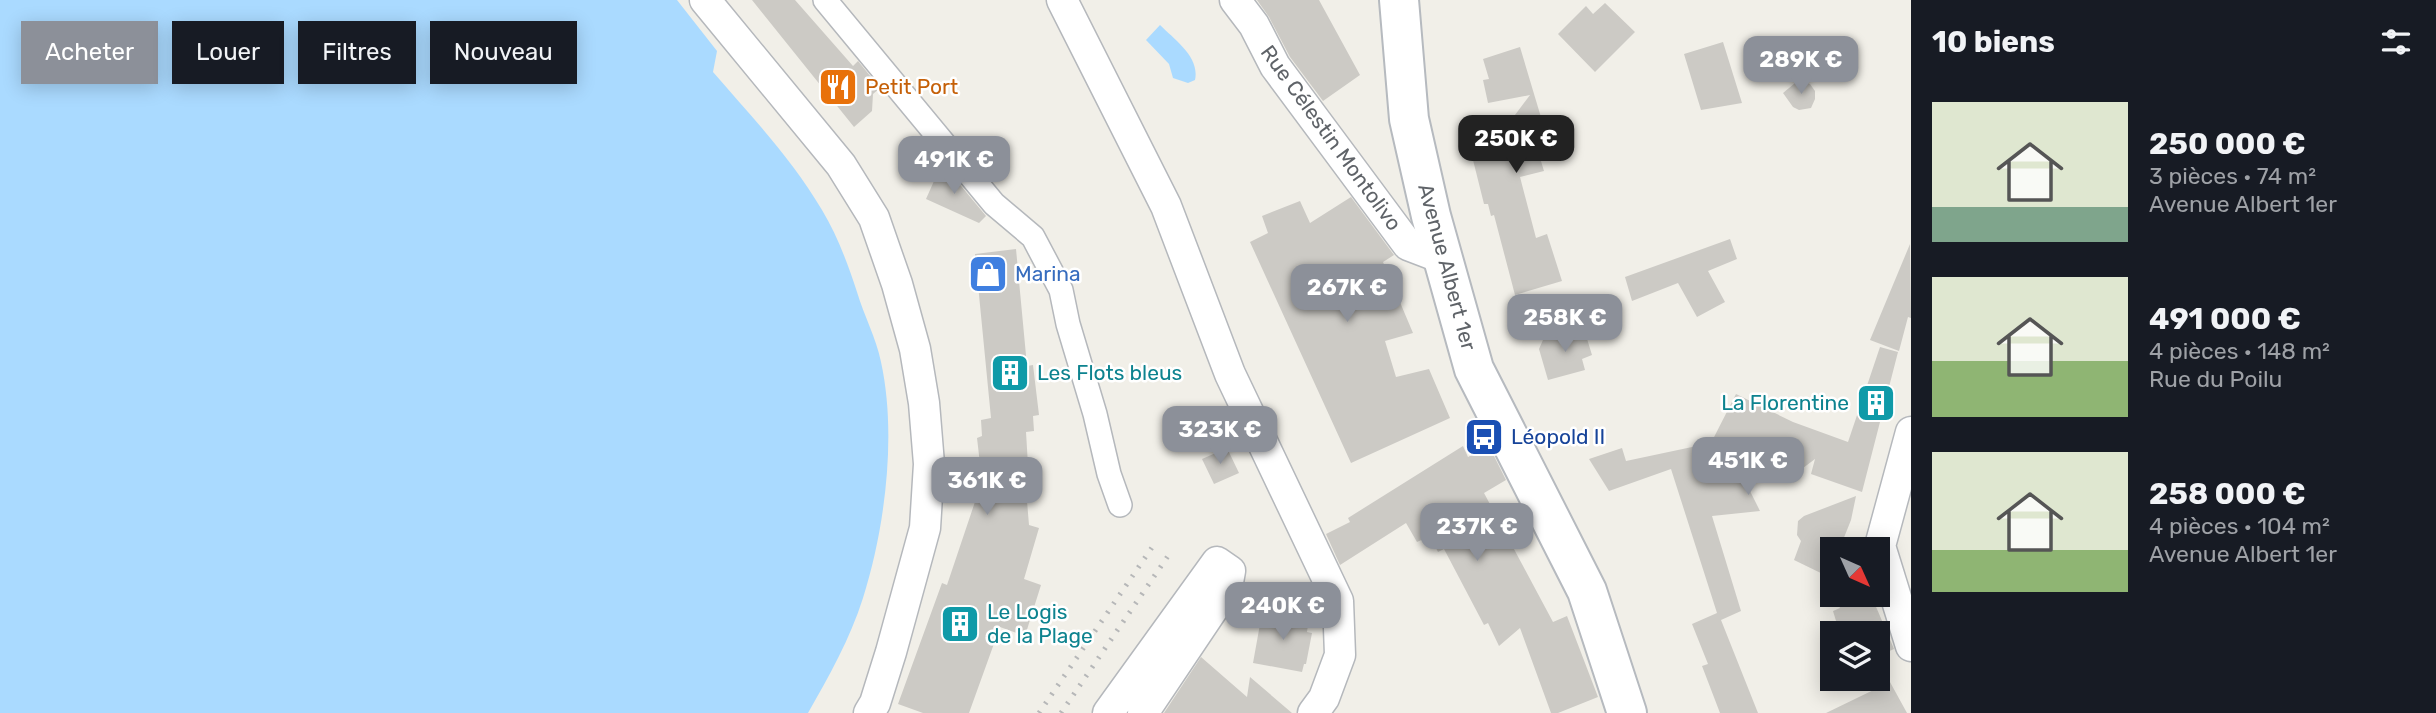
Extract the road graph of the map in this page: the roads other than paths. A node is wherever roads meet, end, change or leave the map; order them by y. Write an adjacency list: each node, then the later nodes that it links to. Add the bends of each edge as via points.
1 (705, 0): 10 (street, via 841,164 874,218 915,349 929,464 925,528)
2 (825, 0): 8 (street, via 994,204 1033,237 1061,290)
3 (1062, 0): 13 (street, via 1166,206 1230,374 1338,601 1340,655 1324,698)
4 (1235, 0): 6 (street, Rue Célestin Montolivo, via 1275,66 1408,244)
5 (1399, 0): 6 (main road, Avenue Albert 1er, via 1409,120)
6 (1442, 258): 14 (main road, Avenue Albert 1er, via 1474,369 1587,591)
7 (1911, 432): 9 (street, via 1880,546)
8 (1120, 505)
9 (1911, 646)
10 (873, 710)
11 (1108, 713): 12 (street, via 1217,562 1230,571 1227,587)
12 (1143, 713)
13 (1313, 713)
14 (1627, 713)

